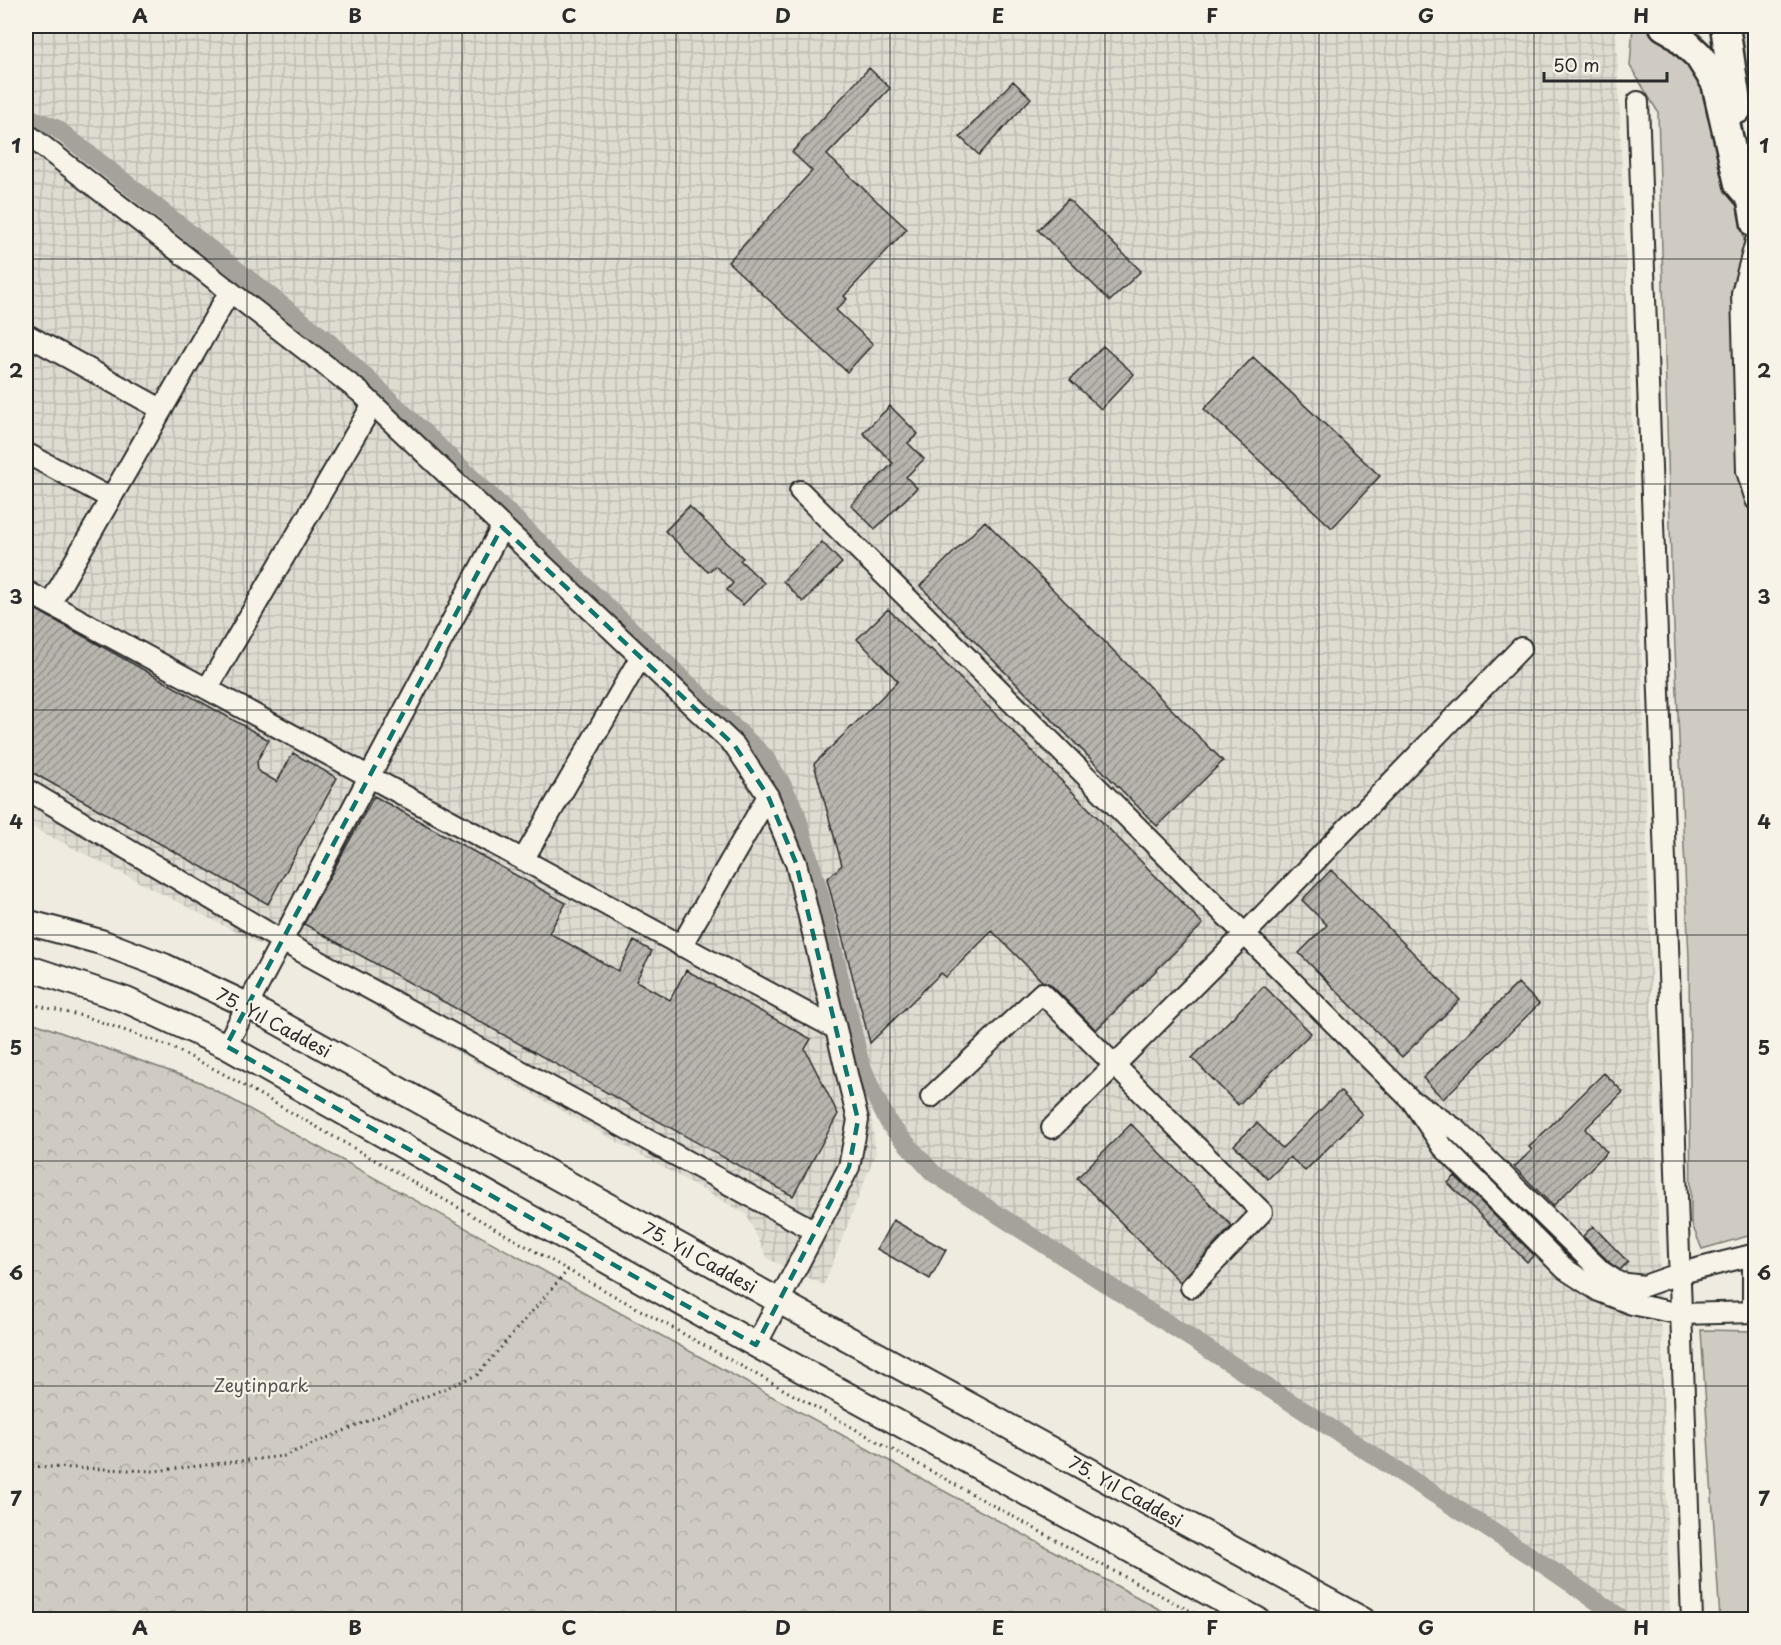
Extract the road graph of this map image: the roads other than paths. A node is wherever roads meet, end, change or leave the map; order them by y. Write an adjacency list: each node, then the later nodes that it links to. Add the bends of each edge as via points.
1 (1664, 26): 5 (highway, via 1699,56 1716,83 1739,184)
2 (1725, 26): 5 (highway)
3 (1638, 102): 38 (street)
4 (26, 136): 7 (street)
5 (1753, 211)
6 (1755, 241): 14 (street, via 1742,293 1747,471)
7 (230, 291): 9 (street); 10 (street)
8 (26, 336): 10 (street)
9 (373, 404): 15 (street); 20 (street)
10 (161, 409): 13 (street)
11 (26, 453): 13 (street)
12 (800, 491): 26 (street)
13 (110, 498): 17 (street)
14 (1755, 500)
15 (502, 527): 19 (street); 21 (street)
16 (26, 591): 17 (street)
17 (50, 604): 20 (street)
18 (1521, 648): 26 (street)
19 (639, 658): 23 (street, via 735,746); 24 (street)
20 (207, 689): 21 (street)
21 (369, 777): 24 (street); 27 (street)
22 (26, 789): 27 (street)
23 (768, 796): 28 (street); 31 (street, via 796,863)
24 (523, 860): 28 (street)
25 (26, 922): 30 (main road, 75. Yıl Caddesi, via 101,942)
26 (1245, 934): 33 (street); 40 (street, via 1412,1101 1457,1130 1602,1272)
27 (282, 941): 30 (street); 36 (street)
28 (681, 946): 31 (street)
29 (26, 967): 32 (main road, via 126,1000)
30 (247, 1005): 32 (street); 41 (main road, 75. Yıl Caddesi)
31 (836, 1029): 36 (street, via 858,1120 849,1167)
32 (226, 1046): 44 (main road)
33 (1115, 1065): 34 (street, via 1042,993); 35 (street); 39 (street, via 1262,1212)
34 (931, 1097)
35 (1052, 1128)
36 (814, 1231): 41 (street)
37 (1754, 1255): 38 (street); 42 (street)
38 (1681, 1273): 40 (street, via 1644,1286); 43 (street)
39 (1191, 1287)
40 (1613, 1288): 43 (street, via 1632,1304)
41 (778, 1301): 44 (street); 46 (main road, 75. Yıl Caddesi)
42 (1754, 1312): 43 (street)
43 (1681, 1314): 47 (street)
44 (756, 1345): 45 (main road)
45 (1258, 1620)
46 (1363, 1620)
47 (1692, 1620)

